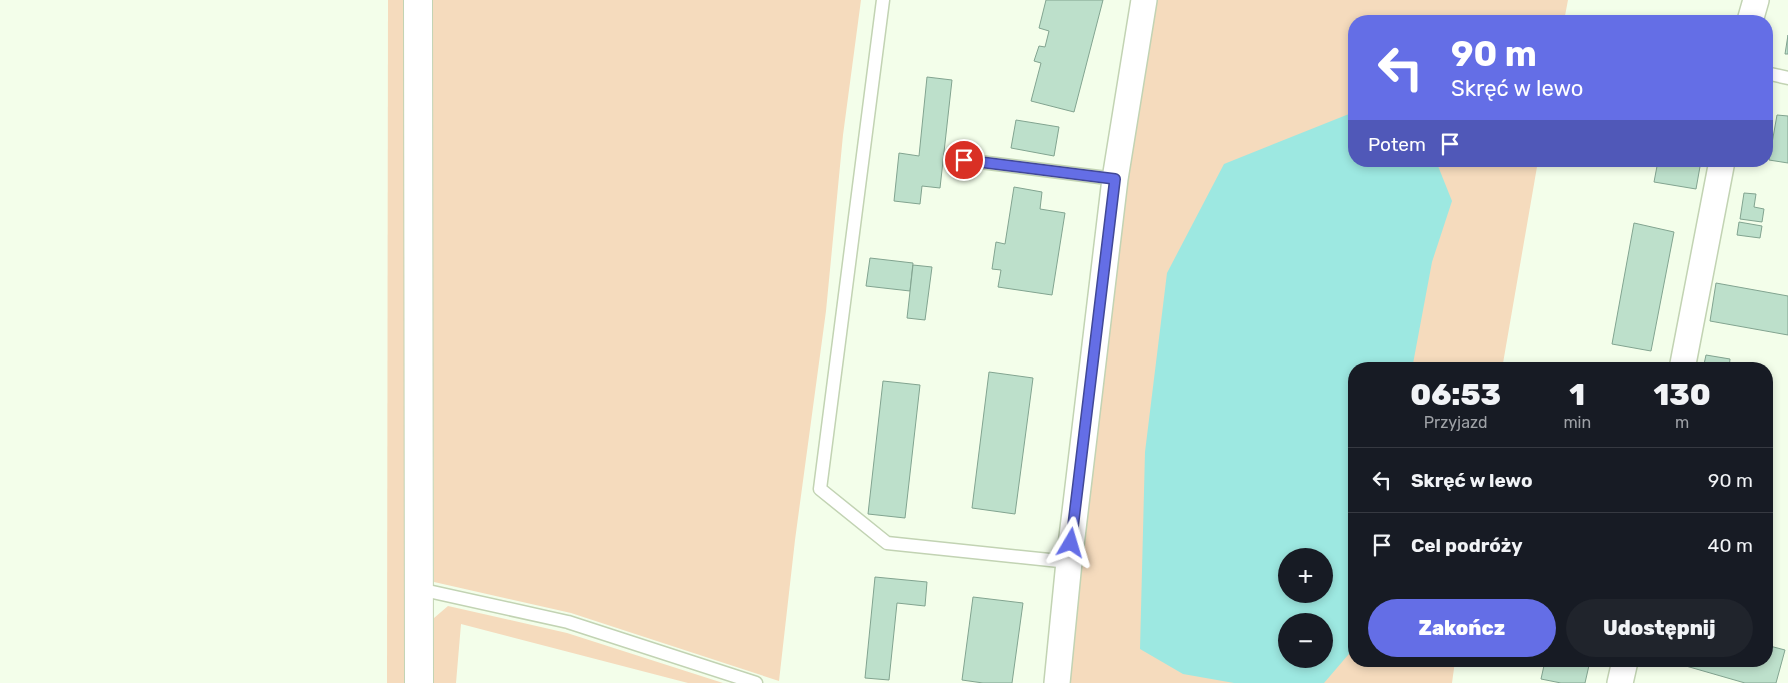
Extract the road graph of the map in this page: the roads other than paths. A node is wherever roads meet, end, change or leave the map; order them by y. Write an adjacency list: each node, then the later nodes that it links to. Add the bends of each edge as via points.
1 (418, 0): 13 (street)
2 (883, 0): 12 (lane, via 820,489 887,543)
3 (1144, 0): 10 (street)
4 (1756, 0): 5 (street)
5 (1752, 15)
6 (1773, 75): 7 (lane)
7 (1788, 78)
8 (964, 160): 10 (lane)
9 (1721, 167): 11 (street)
10 (1115, 179): 12 (street)
11 (1683, 362)
12 (1069, 562): 17 (street)
13 (419, 589): 15 (street); 16 (lane, via 568,622)
14 (1623, 667): 18 (street)
15 (419, 683)
16 (756, 683)
17 (1058, 683)
18 (1620, 683)

